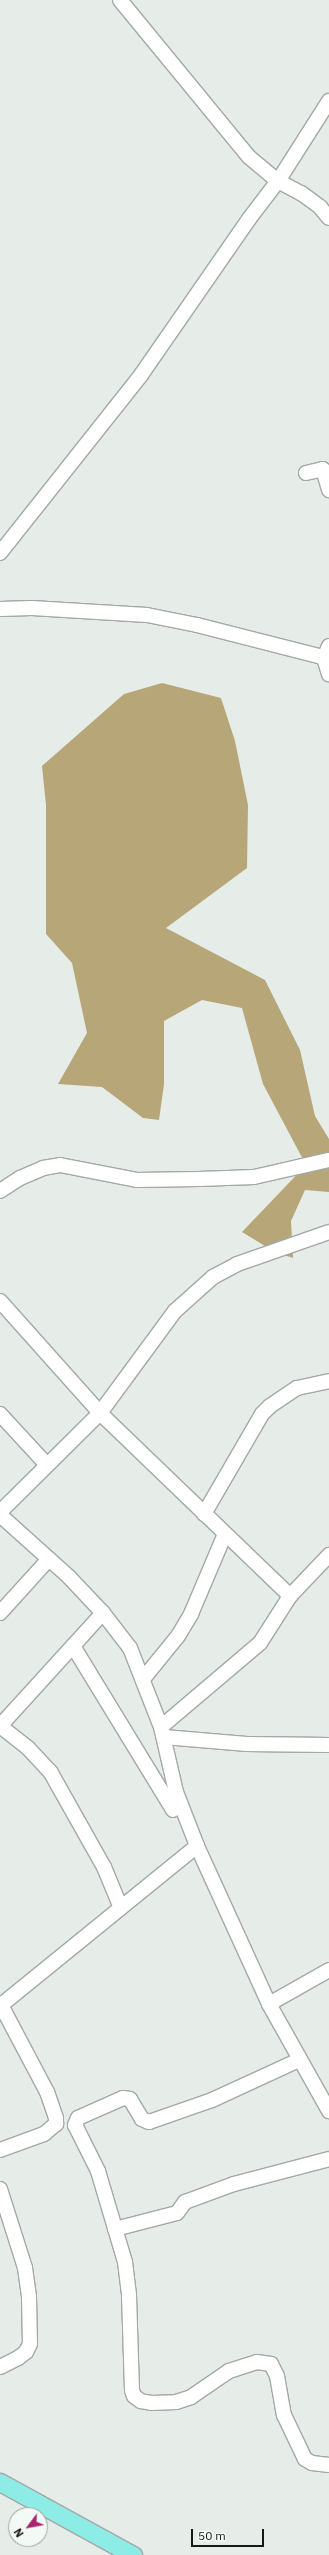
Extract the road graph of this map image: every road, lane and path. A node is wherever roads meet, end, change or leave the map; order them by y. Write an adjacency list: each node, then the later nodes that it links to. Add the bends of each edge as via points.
1 (120, 0): 3 (street, via 249,157)
2 (329, 101): 3 (street)
3 (278, 181): 4 (street, via 320,206); 7 (street, via 141,375)
4 (329, 218)
5 (306, 473): 6 (street, via 323,469)
6 (329, 490)
7 (0, 553)
8 (0, 609): 9 (street, via 39,608 147,615)
9 (327, 652): 10 (street)
10 (329, 674)
11 (329, 1160): 12 (street, via 254,1176 198,1179 137,1180 60,1165 43,1168 20,1178)
12 (0, 1191)
13 (329, 1232): 16 (street, via 238,1264 213,1277 175,1311)
14 (0, 1301): 16 (street)
15 (329, 1381): 20 (street, via 297,1388 262,1414)
16 (100, 1413): 18 (street); 20 (street)
17 (0, 1414): 18 (street)
18 (47, 1465): 19 (street)
19 (0, 1513): 23 (street)
20 (204, 1514): 21 (street)
21 (225, 1534): 24 (street); 28 (street, via 191,1614 178,1636)
22 (329, 1555): 24 (street)
23 (49, 1559): 25 (street); 26 (street)
24 (290, 1596): 30 (street, via 260,1643)
25 (0, 1613)
26 (103, 1613): 27 (street); 28 (street, via 130,1648)
27 (73, 1646): 29 (street); 32 (street)
28 (143, 1679): 30 (street)
29 (0, 1726): 34 (street, via 28,1748 51,1773 104,1867)
30 (162, 1732): 31 (street, via 247,1744); 33 (street, via 176,1792)
31 (329, 1745)
32 (174, 1810)
33 (197, 1846): 34 (street); 36 (street)
34 (121, 1908): 37 (street)
35 (329, 1970): 36 (street)
36 (269, 2004): 38 (street)
37 (1, 2006): 40 (street, via 47,2092 56,2124 44,2134)
38 (299, 2060): 39 (street); 43 (street, via 212,2100 149,2122 142,2119 133,2102 126,2098 78,2118 76,2125 98,2171)
39 (329, 2111)
40 (0, 2150)
41 (329, 2159): 43 (street, via 234,2184 185,2202 177,2213 172,2215)
42 (0, 2189): 44 (street, via 25,2268 29,2297 30,2344 26,2352)
43 (115, 2229): 45 (street, via 127,2275 134,2396 150,2403 176,2402 191,2397 228,2371 257,2362 270,2364 277,2376 284,2415 305,2459 312,2463)
44 (0, 2367)
45 (329, 2465)
46 (0, 2482): 47 (main road)
47 (133, 2555)

